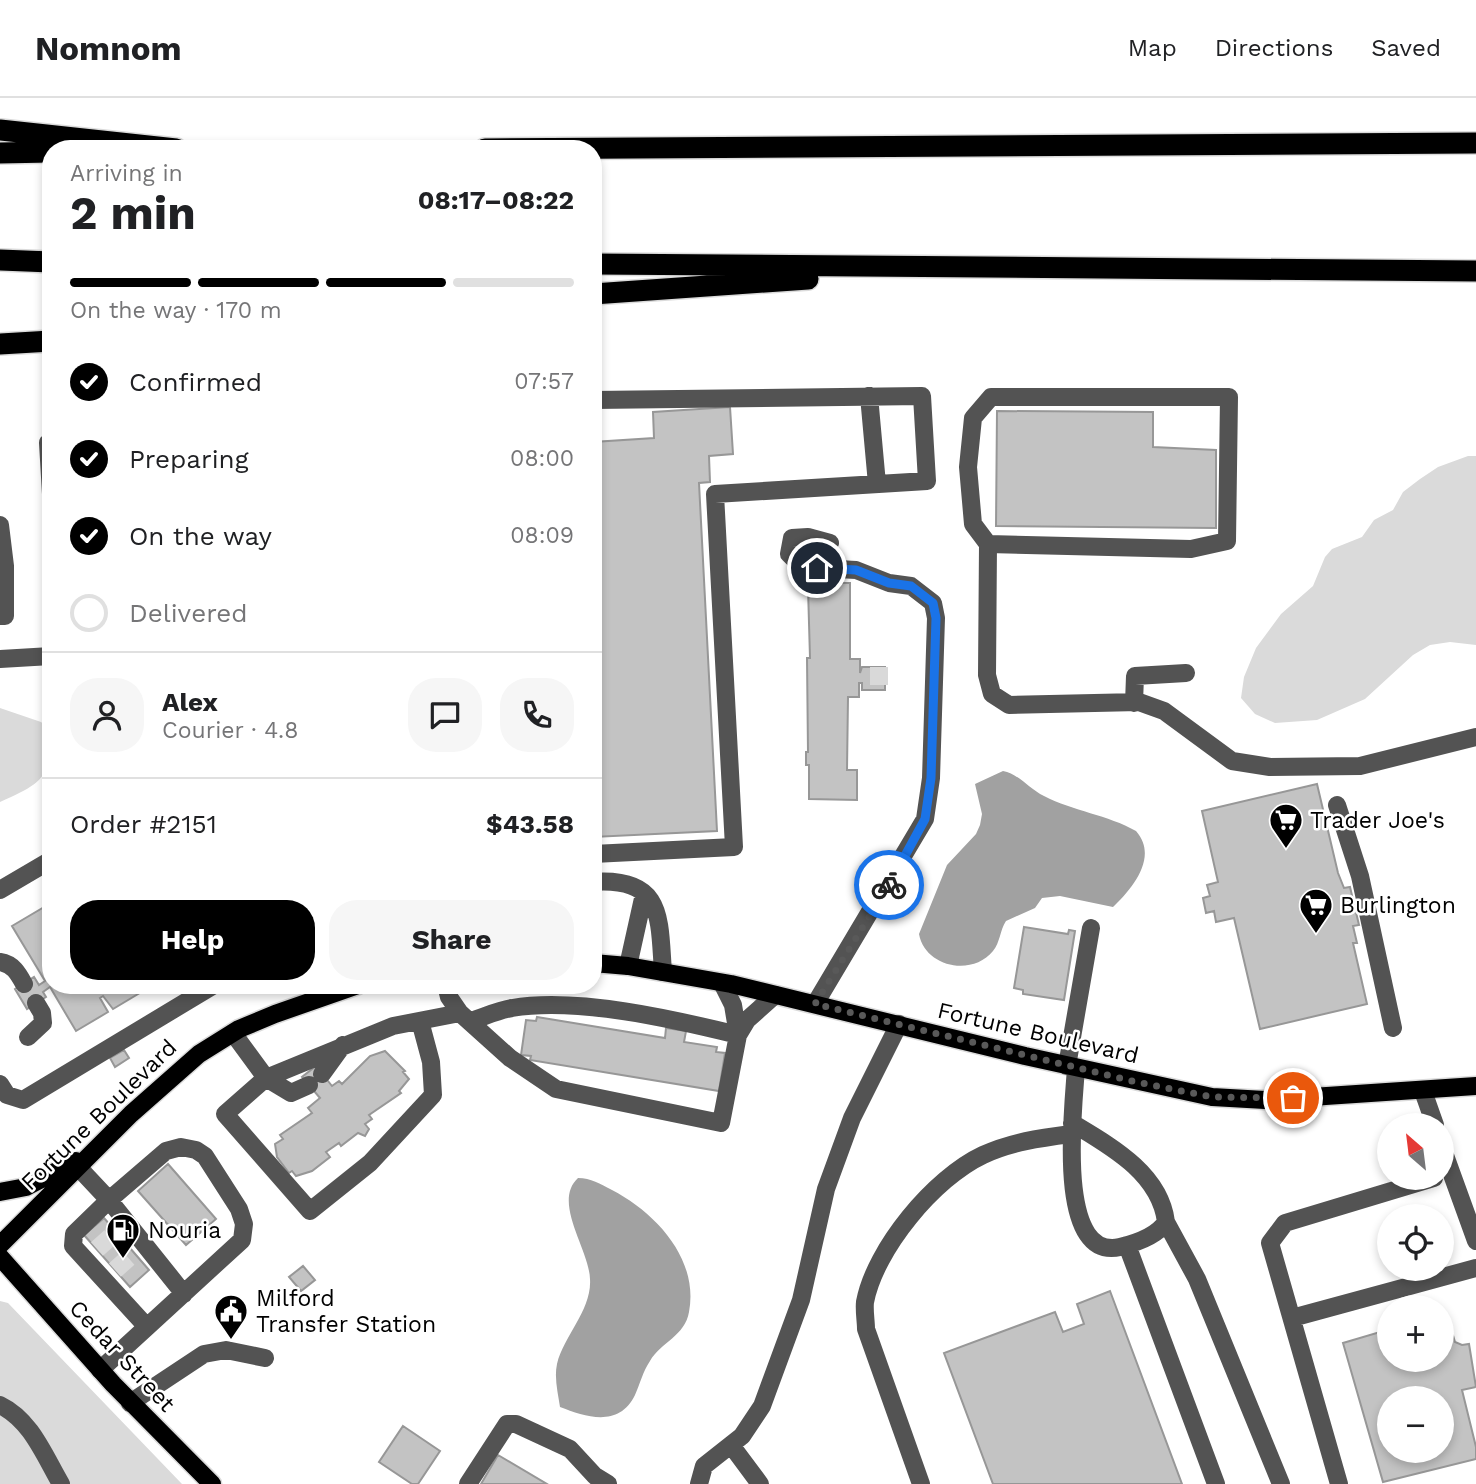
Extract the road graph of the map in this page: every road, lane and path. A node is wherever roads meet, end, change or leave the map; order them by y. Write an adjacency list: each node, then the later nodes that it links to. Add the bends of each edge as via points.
1 (0, 130): 2 (highway)
2 (93, 140)
3 (1476, 143): 4 (highway)
4 (602, 148)
5 (42, 152): 6 (highway)
6 (0, 153)
7 (0, 260): 8 (highway)
8 (42, 261)
9 (602, 264): 10 (highway)
10 (969, 268): 11 (highway); 12 (highway)
11 (1476, 271)
12 (602, 293)
13 (42, 342): 14 (highway)
14 (0, 344)
15 (869, 396): 16 (street); 17 (street); 17 (street, via 922,396 927,481)
16 (602, 400)
17 (877, 484): 28 (street, via 715,494 734,847)
18 (0, 525): 21 (street, via 5,566 5,616)
19 (830, 543): 45 (street, via 792,538 789,554 802,567 856,570 911,586 933,603 931,778 925,819 911,848)
20 (988, 544): 20 (street, via 1192,549 1227,541 1229,397 991,397 973,418 968,467 973,524); 25 (street, via 987,675 992,694 1009,705)
21 (0, 616)
22 (42, 657): 23 (street)
23 (0, 659)
24 (1186, 673): 25 (street, via 1135,676)
25 (1134, 702): 26 (street, via 1164,711 1232,761 1270,767 1360,766)
26 (1476, 737)
27 (1337, 805): 49 (street, via 1360,876)
28 (602, 854)
29 (42, 865): 31 (street)
30 (602, 881): 32 (street, via 632,886)
31 (0, 890)
32 (644, 894): 36 (street); 37 (street, via 658,911)
33 (1091, 928): 54 (street)
34 (0, 962): 39 (street, via 16,970)
35 (602, 964): 36 (main road, Fortune Boulevard)
36 (628, 966): 37 (main road, Fortune Boulevard)
37 (663, 972): 38 (main road, Fortune Boulevard)
38 (722, 983): 43 (main road, Fortune Boulevard); 51 (street, via 733,1005)
39 (24, 984)
40 (199, 994): 56 (street, via 23,1100 7,1095)
41 (332, 994): 50 (main road, Fortune Boulevard)
42 (448, 994): 46 (street)
43 (775, 995): 45 (main road, Fortune Boulevard); 51 (street, via 747,1020)
44 (36, 1003): 52 (street, via 44,1019)
45 (815, 1004): 48 (main road, Fortune Boulevard)
46 (466, 1017): 47 (street); 51 (street, via 545,1005 681,1021); 51 (street, via 510,1058 556,1089 721,1123)
47 (420, 1021): 53 (street); 55 (street, via 431,1062 433,1095 370,1163 310,1211 225,1114)
48 (899, 1024): 54 (main road, Fortune Boulevard); 79 (street, via 852,1118 826,1189 801,1300 767,1394 753,1423)
49 (1393, 1028)
50 (233, 1032): 55 (street); 61 (main road, Fortune Boulevard, via 182,1067)
51 (738, 1035)
52 (28, 1037)
53 (343, 1045): 55 (street); 55 (street, via 315,1079 291,1093)
54 (1072, 1067): 58 (main road, Fortune Boulevard, via 1212,1097 1265,1100); 60 (street)
55 (266, 1078)
56 (0, 1084)
57 (1476, 1086): 58 (main road, Fortune Boulevard)
58 (1423, 1091): 59 (street)
59 (1431, 1113)
60 (1072, 1129): 66 (street, via 1109,1146 1136,1168 1156,1192); 69 (street, via 1074,1198 1080,1219 1089,1237 1100,1245); 87 (street, via 1026,1139 982,1156 946,1178 911,1216 878,1265 865,1303 866,1329)
61 (83, 1161): 64 (main road, via 26,1187); 65 (street); 68 (main road, Fortune Boulevard)
62 (1393, 1190): 73 (street, via 1285,1223 1270,1243)
63 (1450, 1190): 67 (street)
64 (0, 1192)
65 (114, 1196): 72 (street, via 121,1227); 72 (street, via 173,1156 195,1158 234,1219 233,1237); 72 (street, via 166,1151 181,1147 205,1156 239,1209 244,1224 242,1240); 74 (street, via 74,1234 73,1245 91,1254)
66 (1166, 1222): 69 (street); 89 (street, via 1197,1279)
67 (1476, 1241)
68 (0, 1245)
69 (1127, 1245): 88 (street)
70 (0, 1257): 76 (main road, Cedar Street)
71 (1476, 1268): 73 (street)
72 (181, 1290): 74 (street)
73 (1292, 1318): 90 (street)
74 (147, 1327): 76 (street)
75 (265, 1358): 77 (street, via 226,1350 204,1354)
76 (100, 1370): 77 (main road, Cedar Street)
77 (130, 1403): 82 (main road, Cedar Street)
78 (0, 1405): 81 (street, via 15,1412 30,1430)
79 (731, 1445): 85 (street, via 704,1466); 86 (street)
80 (589, 1478): 83 (street, via 570,1449 508,1424); 84 (street)
81 (61, 1484)
82 (212, 1484)
83 (468, 1484)
84 (608, 1484)
85 (699, 1484)
86 (760, 1484)
87 (922, 1484)
88 (1216, 1484)
89 (1281, 1484)
90 (1339, 1484)

